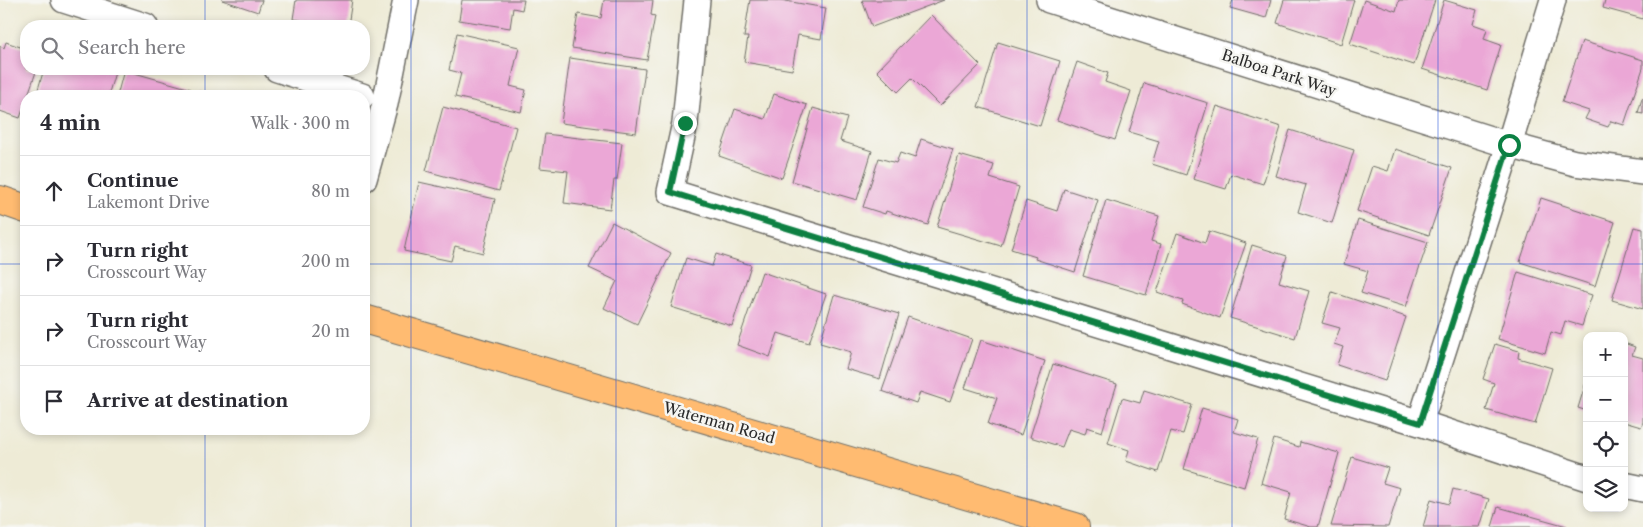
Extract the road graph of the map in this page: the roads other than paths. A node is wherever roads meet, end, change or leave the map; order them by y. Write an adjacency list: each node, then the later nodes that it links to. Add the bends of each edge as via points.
1 (64, 0): 6 (street)
2 (406, 0): 9 (street)
3 (697, 0): 15 (street, via 685,123 670,192)
4 (1050, 0): 10 (street, Balboa Park Way)
5 (1553, 0): 10 (street)
6 (127, 20)
7 (296, 75): 8 (street)
8 (342, 90)
9 (370, 99)
10 (1509, 145): 11 (street, Balboa Park Way, via 1576,163); 15 (street)
11 (1643, 172)
12 (0, 200): 13 (main road)
13 (20, 207)
14 (370, 321): 19 (main road, Waterman Road)
15 (1420, 423): 16 (street)
16 (1583, 477)
17 (1628, 486): 18 (street)
18 (1643, 489)
19 (1028, 520): 20 (main road, Waterman Road)
20 (1075, 527)

